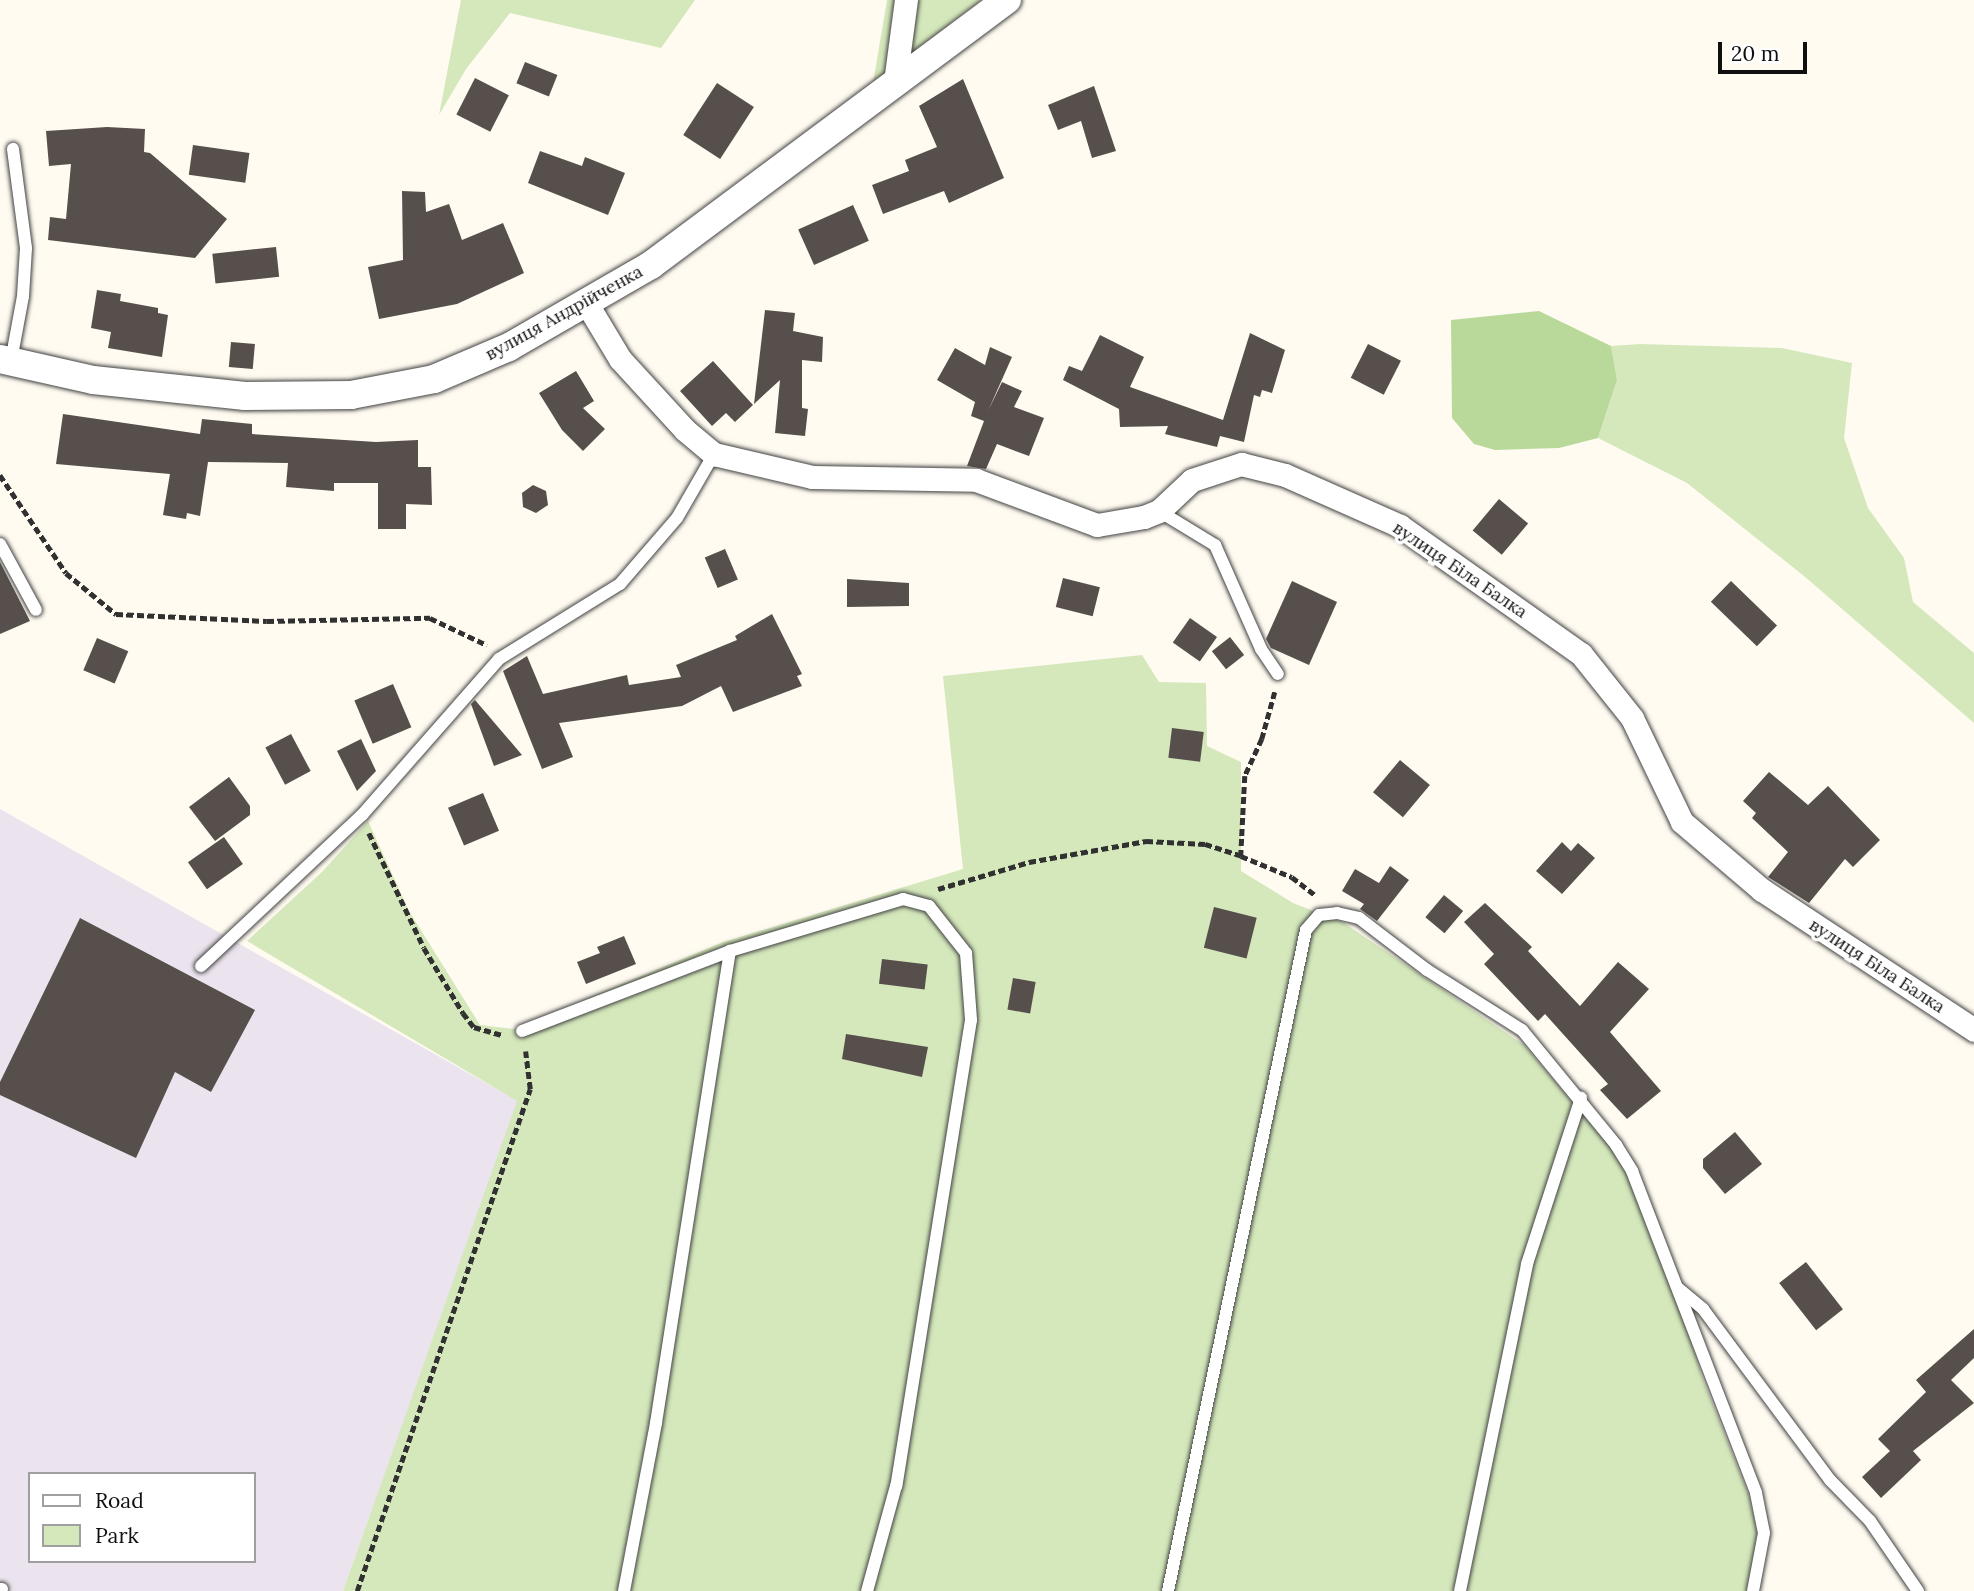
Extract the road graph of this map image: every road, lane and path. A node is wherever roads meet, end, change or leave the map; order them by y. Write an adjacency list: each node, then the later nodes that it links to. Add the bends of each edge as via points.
1 (906, 0): 3 (street)
2 (1007, 0): 3 (street, вулиця Андрійченка)
3 (895, 82): 5 (street, вулиця Андрійченка, via 651,265)
4 (13, 149): 6 (lane, via 26,248 23,296)
5 (587, 304): 6 (street, вулиця Андрійченка, via 509,347 434,379 351,395 245,396 93,380); 7 (street, вулиця Біла Балка, via 620,359 685,430)
6 (5, 360)
7 (714, 454): 9 (street, вулиця Біла Балка, via 812,477 976,480 1097,525 1129,522); 12 (lane, via 677,518 620,584)
8 (0, 475): 12 (path, via 66,573 116,614 267,621 430,618 490,646)
9 (1158, 511): 13 (lane, via 1215,545 1261,649); 20 (street, вулиця Біла Балка, via 1192,480 1241,464 1285,475 1411,533 1581,654 1632,718 1682,822 1762,890)
10 (0, 544): 11 (lane)
11 (36, 610)
12 (499, 659): 14 (lane)
13 (1278, 674): 15 (path, via 1262,739 1245,776)
14 (362, 816): 19 (lane); 21 (path, via 424,948 463,1013 474,1027 499,1035)
15 (1241, 856): 16 (path, via 1205,844 1146,841 1029,862); 17 (path, via 1292,877)
16 (903, 899): 18 (lane); 26 (lane, via 929,906 966,953 971,1020 896,1486)
17 (1337, 914): 22 (lane, via 1359,918 1427,970 1522,1030); 27 (lane, via 1319,915 1306,930)
18 (730, 951): 21 (lane); 25 (lane, via 656,1423)
19 (201, 966)
20 (1974, 1030)
21 (522, 1031): 24 (path, via 530,1089)
22 (1581, 1098): 23 (lane, via 1632,1171); 28 (lane, via 1527,1264)
23 (1677, 1287): 29 (lane, via 1756,1493 1764,1533); 30 (lane, via 1703,1309 1830,1480 1870,1521)
24 (357, 1591)
25 (624, 1591)
26 (867, 1591)
27 (1168, 1591)
28 (1460, 1591)
29 (1753, 1591)
30 (1918, 1591)

